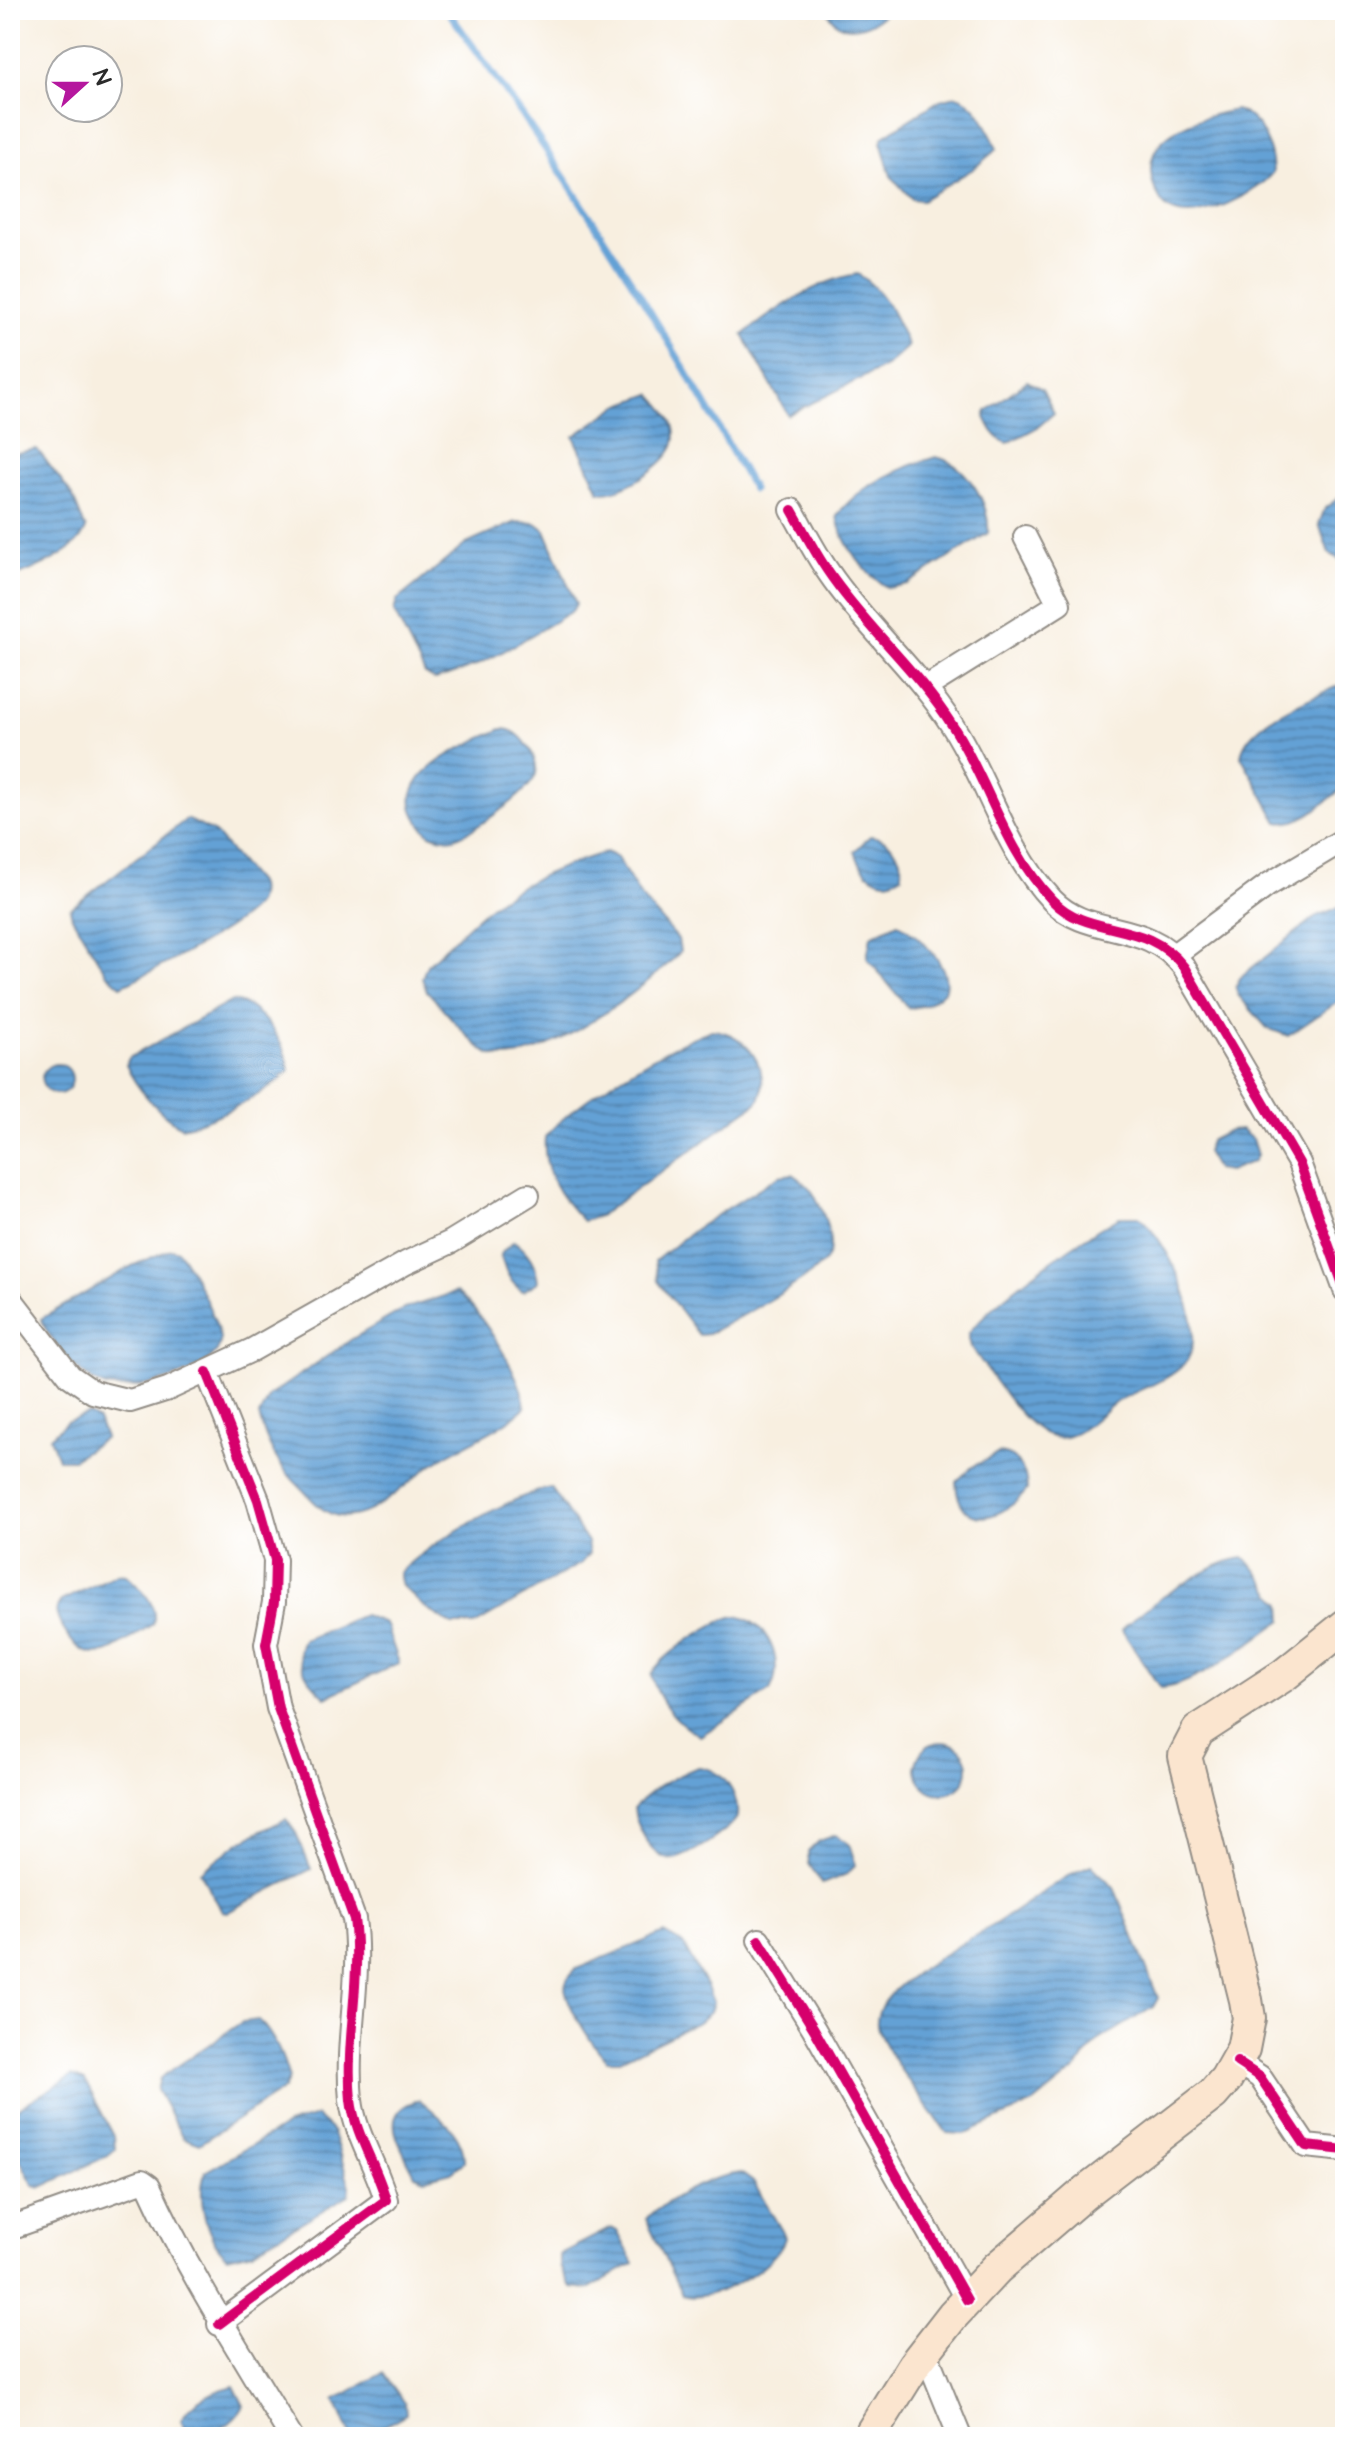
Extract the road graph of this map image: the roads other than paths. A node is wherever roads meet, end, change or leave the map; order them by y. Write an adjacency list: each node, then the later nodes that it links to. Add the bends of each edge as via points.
1 (792, 510): 3 (street, via 830,575)
2 (1025, 537): 3 (street, via 1059,604)
3 (925, 688): 5 (street, via 953,726 1000,824 1051,898 1068,914 1124,928)
4 (1345, 839): 5 (street, via 1268,885)
5 (1174, 955): 7 (street, via 1299,1163)
6 (528, 1195): 9 (street)
7 (1345, 1290)
8 (10, 1298): 9 (street, via 70,1376 93,1392 130,1401)
9 (207, 1372): 16 (street, via 258,1500 275,1560 266,1644 278,1708 354,1919 359,1956 351,2101 386,2200)
10 (1345, 1626): 12 (main road, via 1322,1648 1198,1731 1185,1756 1246,2000 1247,2031)
11 (759, 1940): 15 (street)
12 (1237, 2062): 13 (street, via 1260,2077 1306,2146); 15 (main road, via 1213,2094 1082,2195)
13 (1345, 2150)
14 (10, 2228): 16 (street, via 142,2181)
15 (967, 2300): 17 (main road)
16 (219, 2324): 18 (street)
17 (925, 2351): 19 (main road); 20 (street)
18 (291, 2437)
19 (869, 2437)
20 (960, 2437)

